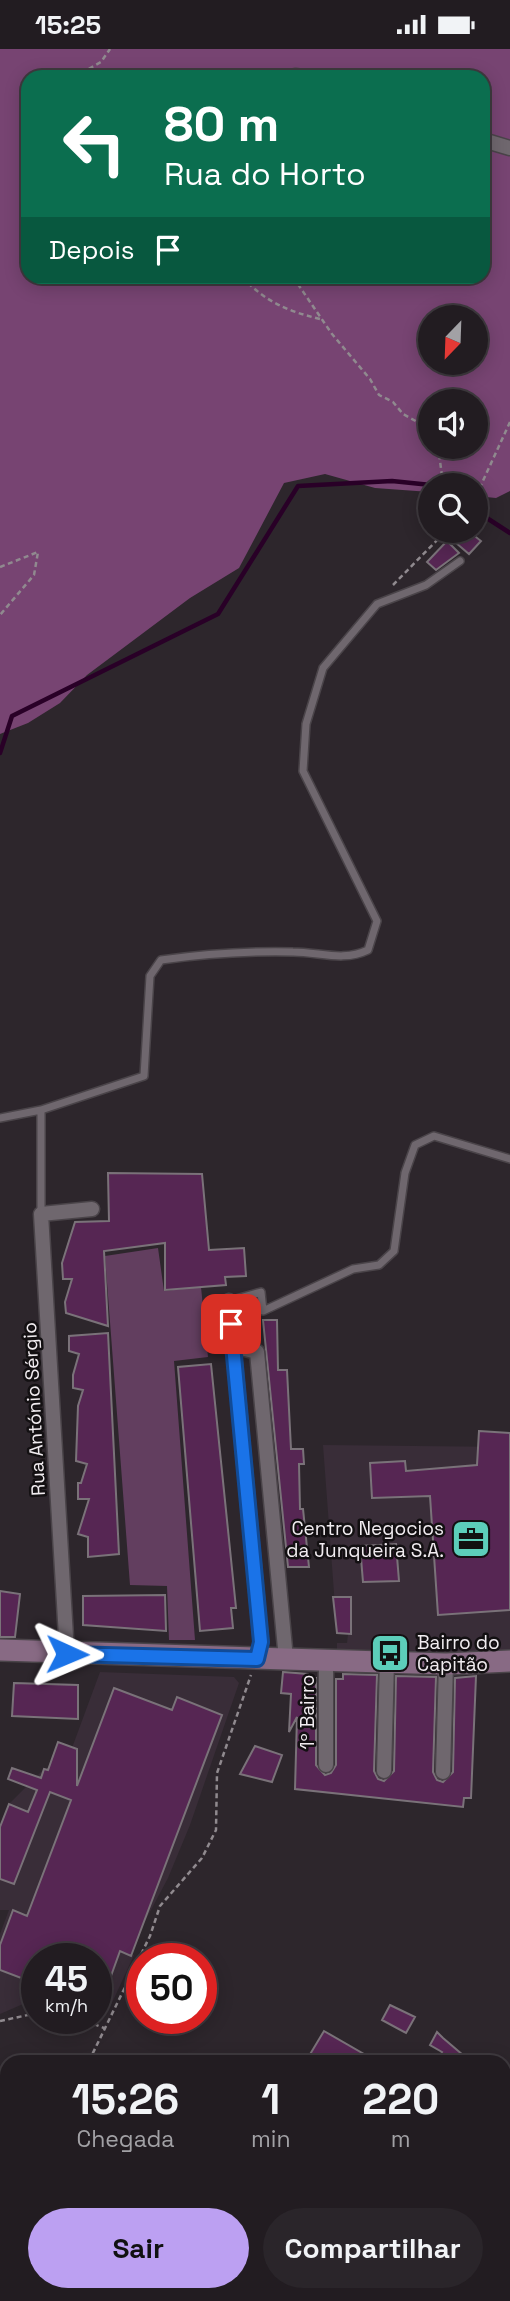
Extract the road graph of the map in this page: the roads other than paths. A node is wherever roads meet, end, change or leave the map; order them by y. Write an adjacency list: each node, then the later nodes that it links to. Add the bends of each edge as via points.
1 (490, 142): 2 (street)
2 (510, 148)
3 (460, 561): 4 (lane, via 426,585 377,604 323,668 306,724 303,771 377,921 368,950 352,958 294,952 162,960 150,976 144,1076)
4 (41, 1110): 5 (lane); 8 (lane)
5 (0, 1118)
6 (510, 1159): 9 (lane, via 434,1136 415,1145 405,1173 394,1251 379,1265 353,1269 263,1311 261,1292)
7 (92, 1209): 8 (street)
8 (41, 1214): 12 (street, Rua António Sérgio)
9 (229, 1301): 10 (street)
10 (233, 1346): 13 (street, via 261,1642); 14 (street, via 257,1352)
11 (0, 1650): 12 (main road)
12 (67, 1654): 13 (main road)
13 (257, 1659): 14 (main road)
14 (286, 1659): 15 (main road)
15 (326, 1660): 16 (main road); 19 (street, 1º Bairro)
16 (387, 1661): 18 (main road); 20 (street)
17 (510, 1661): 18 (main road)
18 (446, 1664): 21 (street)
19 (326, 1765)
20 (384, 1771)
21 (443, 1772)

